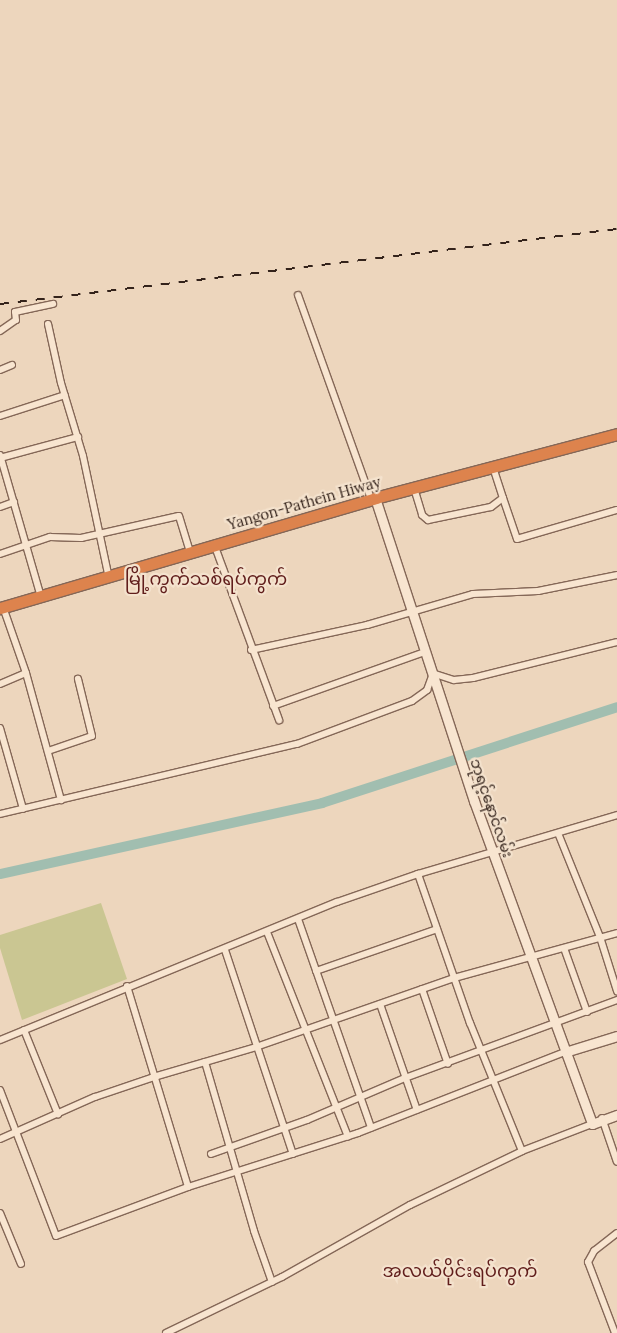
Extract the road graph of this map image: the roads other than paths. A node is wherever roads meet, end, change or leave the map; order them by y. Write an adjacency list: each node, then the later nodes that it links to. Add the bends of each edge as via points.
1 (298, 295): 15 (street)
2 (53, 304): 4 (street, via 15,312 16,320)
3 (48, 324): 7 (street)
4 (0, 331)
5 (12, 365): 6 (street)
6 (0, 370)
7 (65, 394): 8 (street); 10 (street)
8 (0, 416)
9 (617, 434): 12 (highway, Yangon-Pathein Hiway)
10 (78, 437): 11 (street); 19 (street)
11 (0, 457): 16 (street)
12 (493, 467): 13 (highway, Yangon-Pathein Hiway); 14 (street)
13 (414, 488): 14 (street, via 422,515 428,520 490,507); 15 (highway, Yangon-Pathein Hiway)
14 (503, 498): 18 (street, via 517,539)
15 (373, 499): 20 (highway, Yangon-Pathein Hiway); 28 (street, ဘုရင့်နောင်လမ်း)
16 (14, 502): 17 (street); 21 (street)
17 (0, 507)
18 (617, 510)
19 (99, 535): 21 (street, via 50,537); 22 (street, via 180,516); 24 (street)
20 (214, 544): 22 (highway, Yangon-Pathein Hiway); 30 (street)
21 (25, 546): 23 (street); 26 (street)
22 (190, 551): 24 (highway, Yangon-Pathein Hiway)
23 (0, 554)
24 (108, 574): 26 (highway, Yangon-Pathein Hiway)
25 (617, 575): 28 (street, via 538,591 473,594)
26 (40, 594): 27 (highway, Yangon-Pathein Hiway)
27 (1, 607): 32 (street)
28 (412, 612): 30 (street); 31 (street, ဘုရင့်နောင်လမ်း)
29 (617, 642): 33 (street, via 473,678 454,680)
30 (251, 650): 36 (street)
31 (426, 652): 33 (street, ဘုရင့်နောင်လမ်း); 36 (street)
32 (26, 673): 35 (street); 39 (street)
33 (432, 676): 40 (street, via 427,690 412,701 297,744); 45 (street, ဘုရင့်နောင်လမ်း)
34 (78, 680): 39 (street, via 92,736)
35 (0, 684)
36 (273, 706): 37 (street)
37 (279, 720)
38 (0, 728): 41 (street)
39 (48, 751): 40 (street)
40 (61, 800): 41 (street)
41 (23, 809): 42 (street)
42 (0, 814)
43 (617, 815): 44 (street)
44 (558, 833): 45 (street); 51 (street)
45 (492, 852): 46 (street); 54 (street, ဘုရင့်နောင်လမ်း)
46 (418, 874): 47 (street); 48 (street)
47 (298, 919): 49 (street); 55 (street)
48 (437, 929): 55 (street); 56 (street)
49 (267, 932): 53 (street); 66 (street)
50 (617, 933): 51 (street)
51 (600, 937): 52 (street); 59 (street)
52 (564, 948): 54 (street); 62 (street)
53 (225, 950): 57 (street); 69 (street)
54 (532, 957): 56 (street); 64 (street, ဘုရင့်နောင်လမ်း)
55 (316, 971): 63 (street)
56 (454, 978): 58 (street); 70 (street)
57 (127, 986): 65 (street); 74 (street)
58 (422, 989): 61 (street); 73 (street)
59 (617, 991)
60 (617, 1000): 62 (street)
61 (380, 1004): 63 (street); 75 (street)
62 (587, 1012): 64 (street)
63 (332, 1021): 66 (street); 78 (street)
64 (555, 1024): 70 (street); 71 (street, ဘုရင့်နောင်လမ်း)
65 (24, 1030): 68 (street); 81 (street)
66 (305, 1030): 69 (street); 79 (street)
67 (617, 1036): 71 (street)
68 (0, 1040)
69 (256, 1047): 72 (street); 85 (street)
70 (482, 1052): 73 (street); 76 (street)
71 (565, 1052): 76 (street); 84 (street, ဘုရင့်နောင်လမ်း)
72 (205, 1062): 74 (street); 90 (street)
73 (448, 1064): 75 (street)
74 (156, 1076): 81 (street); 96 (street)
75 (405, 1078): 78 (street); 80 (street)
76 (493, 1079): 80 (street); 91 (street)
77 (0, 1090): 87 (street)
78 (360, 1098): 79 (street); 86 (street)
79 (336, 1108): 85 (street); 88 (street)
80 (416, 1110): 86 (street)
81 (58, 1114): 87 (street)
82 (617, 1115): 83 (street)
83 (602, 1118): 84 (street); 94 (street)
84 (592, 1124): 91 (street)
85 (284, 1128): 90 (street); 93 (street)
86 (371, 1128): 88 (street)
87 (16, 1132): 89 (street); 96 (street, via 56,1236)
88 (348, 1137): 93 (street)
89 (0, 1139)
90 (232, 1149): 92 (street); 95 (street)
91 (522, 1151): 100 (street, via 410,1205)
92 (211, 1154)
93 (293, 1154): 95 (street)
94 (617, 1162)
95 (237, 1174): 96 (street); 100 (street)
96 (188, 1187)
97 (0, 1213): 99 (street)
98 (617, 1233): 102 (street, via 594,1251 588,1262)
99 (21, 1264)
100 (272, 1282): 101 (street)
101 (166, 1333)
102 (615, 1333)

